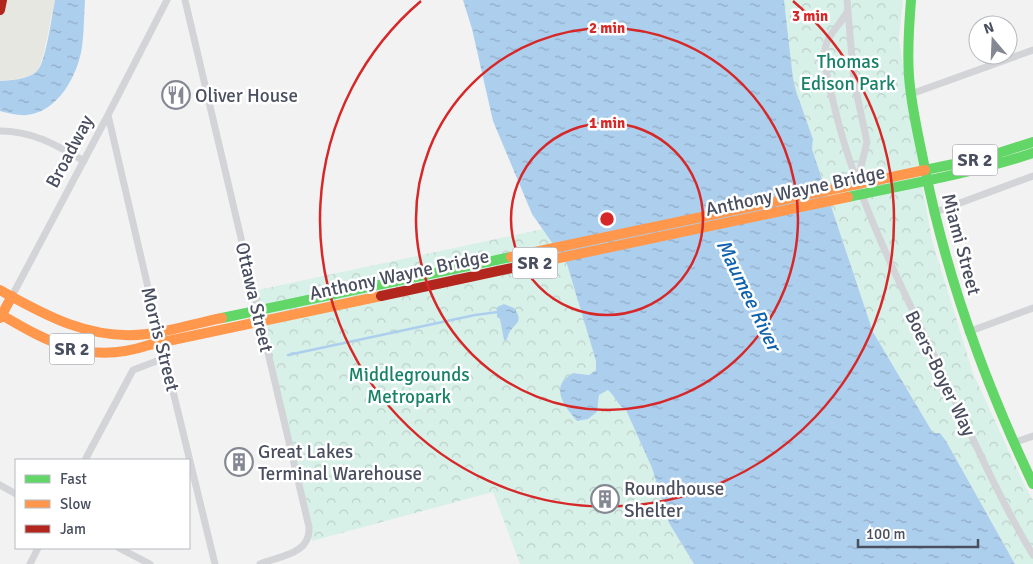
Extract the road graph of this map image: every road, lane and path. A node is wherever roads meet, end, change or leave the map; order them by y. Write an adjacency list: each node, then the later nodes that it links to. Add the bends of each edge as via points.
1 (2, 0): 6 (main road)
2 (167, 0): 10 (street, Broadway)
3 (185, 0): 39 (street, Ottawa Street, via 309,526 309,539 301,548)
4 (847, 0): 7 (street, Boers-Boyer Way)
5 (911, 0): 9 (main road, Miami Street, via 908,66)
6 (0, 10)
7 (848, 10): 17 (street, Boers-Boyer Way, via 854,81 867,142 859,170); 17 (street, Boers-Boyer Way, via 828,41 825,58 841,134)
8 (1033, 50): 9 (street)
9 (911, 94): 18 (main road, Miami Street)
10 (108, 115): 14 (street, Broadway); 24 (street, Morris Street)
11 (0, 131): 14 (street, via 29,134)
12 (1033, 142): 16 (main road, SR 2)
13 (1033, 153): 16 (main road, SR 2, via 1000,164)
14 (84, 161): 20 (street, Broadway)
15 (1033, 176): 18 (street)
16 (918, 177): 20 (main road, Anthony Wayne Bridge / SR 2, via 147,334 115,336 85,331 50,318); 22 (main road, Anthony Wayne Bridge / SR 2, via 122,353 86,352 52,342)
17 (859, 187): 35 (street, Boers-Boyer Way, via 912,312)
18 (933, 213): 23 (main road, Miami Street)
19 (0, 290): 20 (main road, SR 2)
20 (12, 296): 22 (main road, Broadway)
21 (1033, 308): 23 (street)
22 (0, 316)
23 (968, 332): 26 (main road, Miami Street)
24 (165, 358): 27 (street, via 133,370); 28 (street, Morris Street)
25 (1033, 436): 26 (street)
26 (1013, 443): 30 (main road, Miami Street)
27 (86, 459)
28 (190, 459)
29 (190, 461): 38 (street, Morris Street)
30 (1033, 484)
31 (0, 485): 32 (street)
32 (15, 493)
33 (38, 549): 36 (street)
34 (121, 549): 37 (street)
35 (1033, 555)
36 (30, 564)
37 (150, 564)
38 (215, 564)
39 (260, 564)

